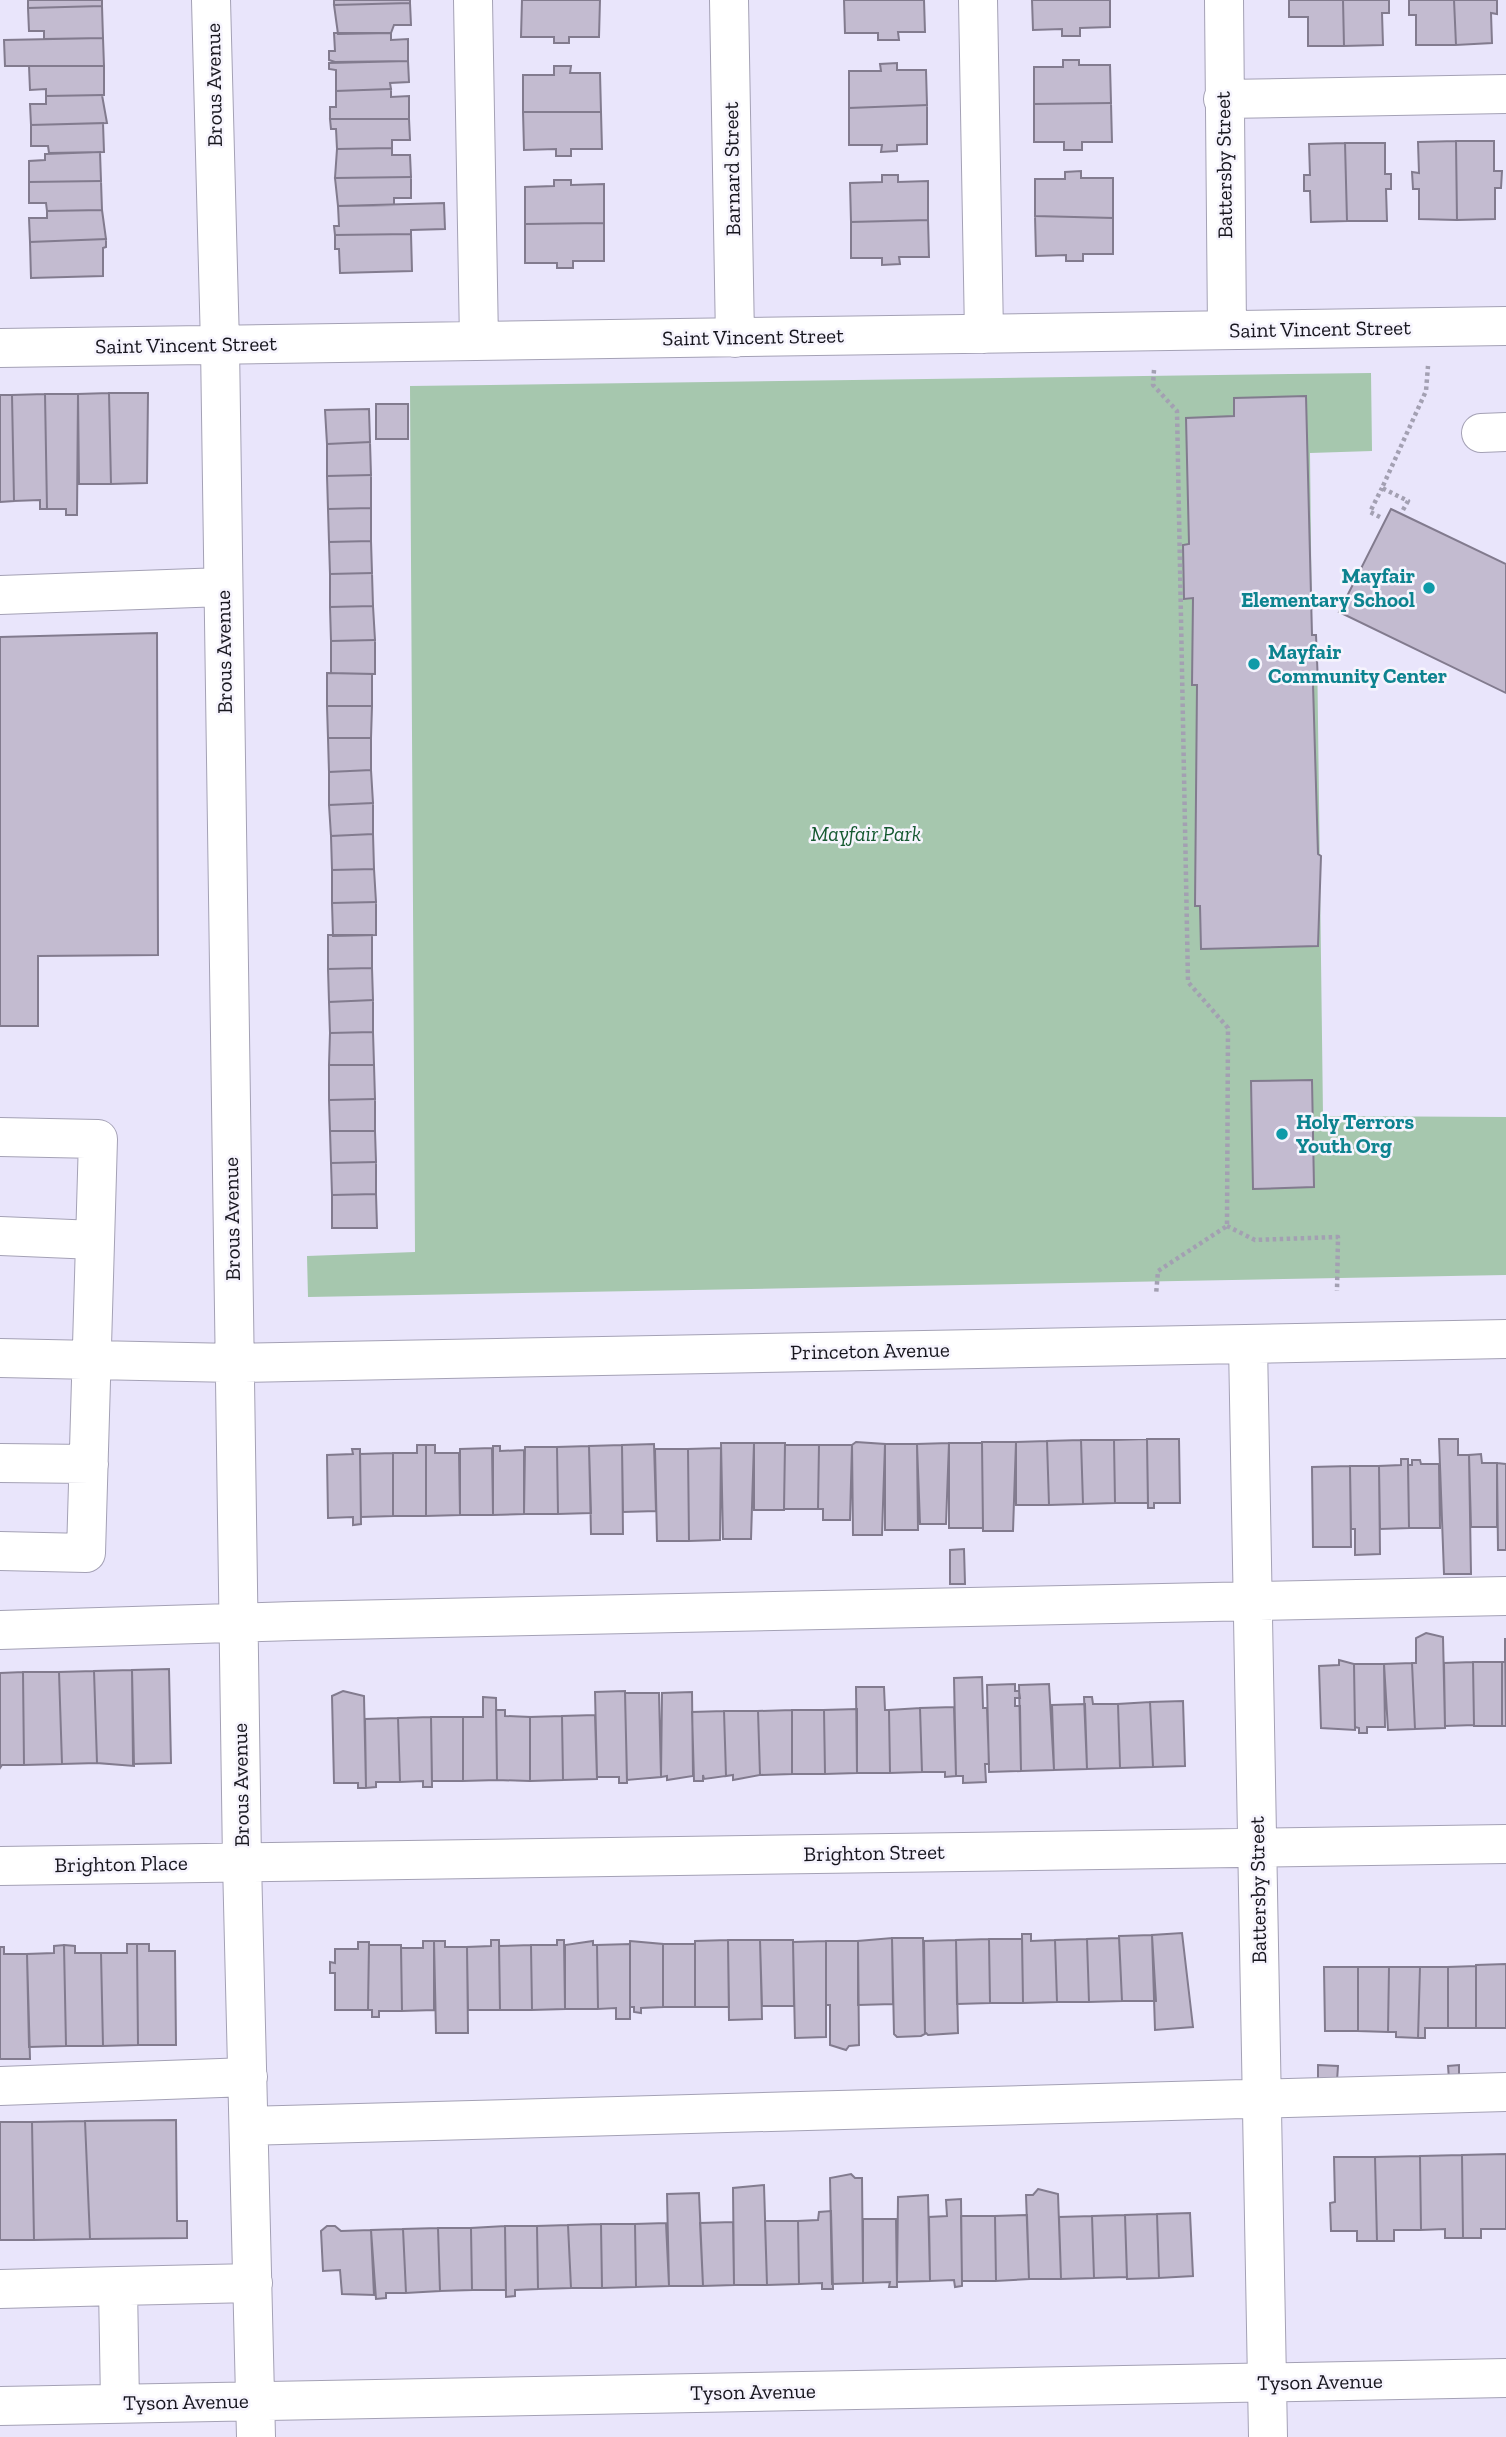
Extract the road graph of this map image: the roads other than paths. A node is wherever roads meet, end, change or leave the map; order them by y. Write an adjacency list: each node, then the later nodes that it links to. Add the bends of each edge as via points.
1 (211, 0): 13 (street, Brous Avenue)
2 (473, 0): 12 (street)
3 (729, 0): 11 (street, Barnard Street)
4 (978, 0): 10 (street)
5 (1224, 0): 7 (street, Battersby Street)
6 (1506, 94): 7 (street)
7 (1223, 99): 9 (street, Battersby Street)
8 (1506, 326): 9 (street, Saint Vincent Street)
9 (1227, 330): 10 (street, Saint Vincent Street)
10 (984, 334): 11 (street, Saint Vincent Street)
11 (735, 338): 12 (street, Saint Vincent Street)
12 (479, 341): 13 (street, Saint Vincent Street)
13 (220, 345): 14 (street, Saint Vincent Street); 15 (street, Brous Avenue)
14 (0, 348)
15 (223, 587): 16 (street); 24 (street, Brous Avenue)
16 (0, 595)
17 (0, 1137): 19 (street, via 99,1139)
18 (0, 1236): 19 (street)
19 (96, 1240): 23 (street)
20 (1506, 1339): 21 (street, Princeton Avenue)
21 (1248, 1344): 24 (street, Princeton Avenue); 29 (street, Battersby Street)
22 (0, 1359): 23 (street, Princeton Avenue)
23 (92, 1360): 24 (street, Princeton Avenue); 26 (street)
24 (234, 1363): 30 (street, Brous Avenue)
25 (0, 1463): 26 (street)
26 (89, 1464): 27 (street, via 86,1553)
27 (0, 1551)
28 (1506, 1596): 29 (street)
29 (1253, 1601): 30 (street); 33 (street, Battersby Street)
30 (238, 1622): 31 (street); 34 (street, Brous Avenue)
31 (0, 1630)
32 (1506, 1844): 33 (street, Brighton Street)
33 (1257, 1848): 34 (street, Brighton Street); 39 (street, Battersby Street)
34 (242, 1862): 35 (street, Brighton Place); 36 (street, Brous Avenue)
35 (0, 1866)
36 (248, 2077): 37 (street); 40 (street, Brous Avenue)
37 (0, 2086)
38 (1506, 2092): 39 (street)
39 (1262, 2096): 40 (street); 45 (street, Battersby Street)
40 (249, 2126): 41 (street, Brous Avenue)
41 (253, 2283): 42 (street); 48 (street, Brous Avenue)
42 (118, 2286): 43 (street); 46 (street)
43 (0, 2289)
44 (1506, 2378): 45 (street, Tyson Avenue)
45 (1267, 2383): 48 (street, Tyson Avenue); 49 (street, Battersby Street)
46 (120, 2403): 47 (street, Tyson Avenue); 48 (street, Tyson Avenue)
47 (25, 2416)
48 (256, 2419)
49 (1268, 2437)

